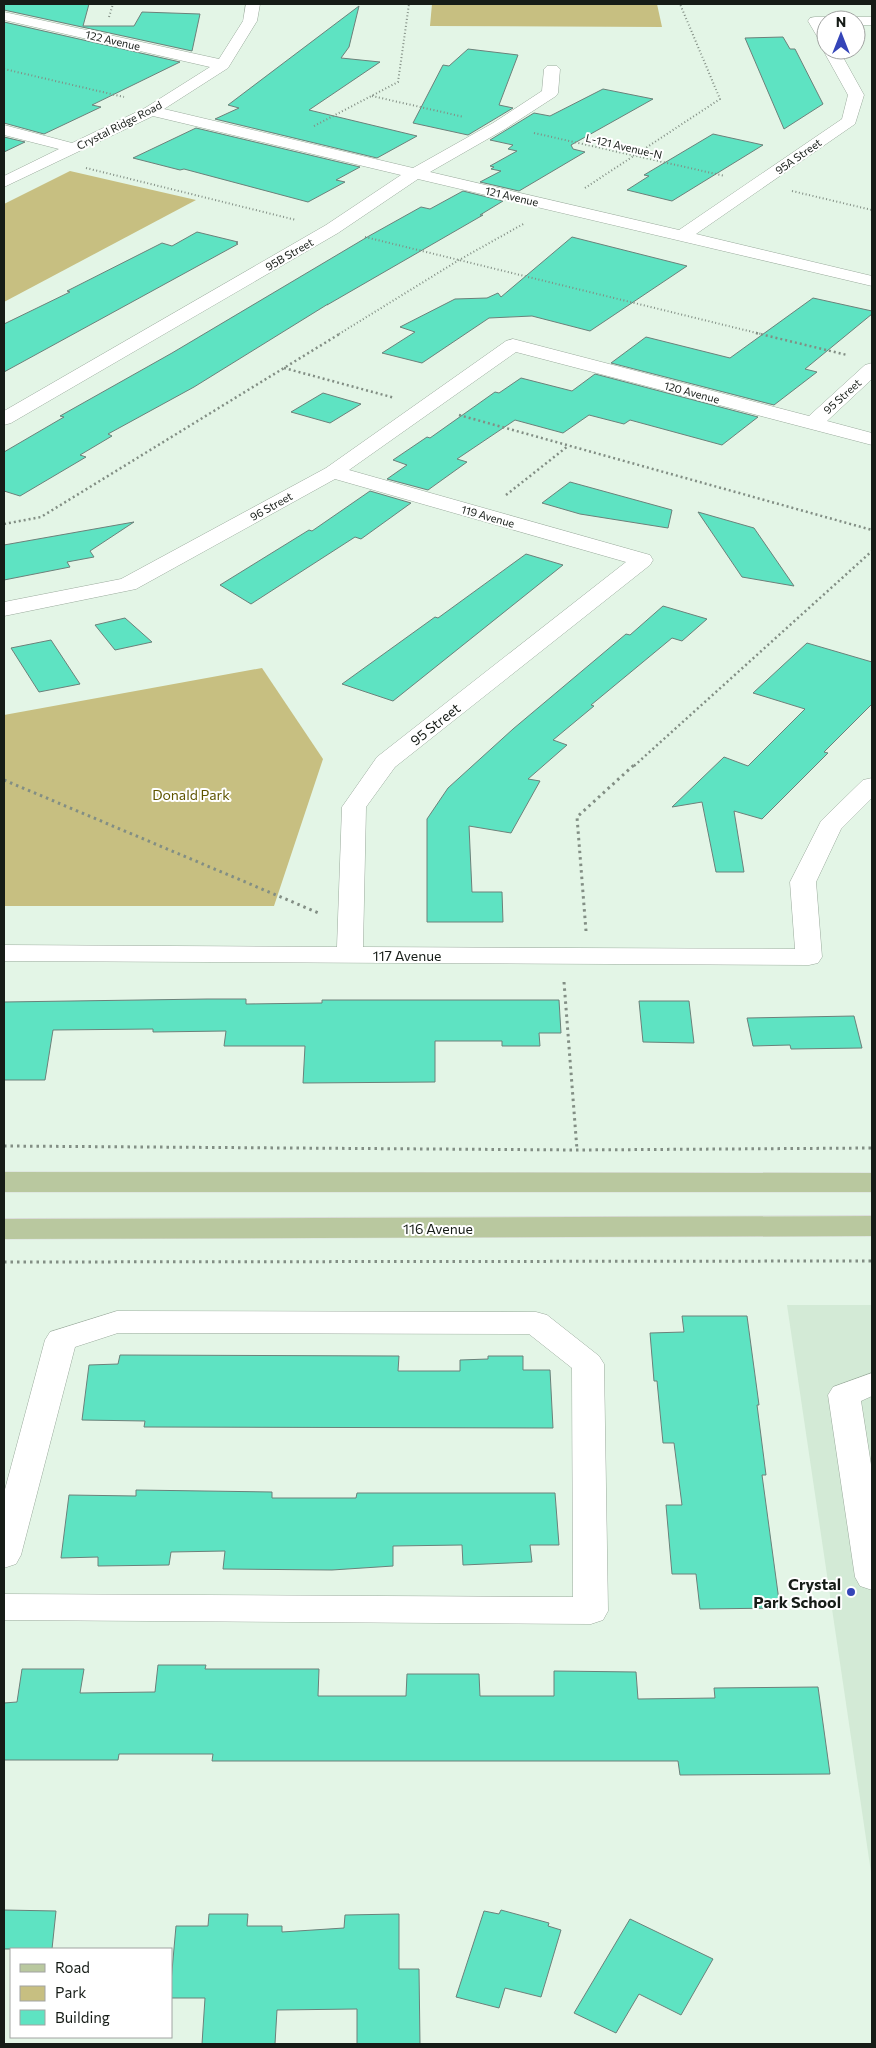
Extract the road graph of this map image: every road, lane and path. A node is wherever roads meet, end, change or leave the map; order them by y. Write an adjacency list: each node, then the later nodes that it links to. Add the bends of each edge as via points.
1 (253, 4): 6 (street, Crystal Ridge Road, via 250,21)
2 (409, 4): 9 (path, via 398,82)
3 (680, 4): 15 (path, via 720,99)
4 (4, 16): 6 (street, 122 Avenue)
5 (837, 60): 19 (street, 95A Street, via 856,95 849,121)
6 (223, 65): 10 (street, Crystal Ridge Road)
7 (4, 70): 10 (path, via 130,98)
8 (552, 70): 11 (street, 95B Street, via 550,93)
9 (372, 96): 11 (path, L-121 Avenue-N); 13 (path)
10 (152, 111): 13 (street, 121 Avenue); 14 (street, Crystal Ridge Road)
11 (498, 126): 15 (path, L-121 Avenue-N); 17 (street, 95B Street)
12 (4, 130): 14 (street)
13 (283, 142): 17 (street, 121 Avenue)
14 (74, 148): 16 (street, Crystal Ridge Road)
15 (636, 156): 19 (path, L-121 Avenue-N); 20 (path)
16 (52, 160): 18 (street, Crystal Ridge Road); 22 (path)
17 (414, 174): 20 (street, 121 Avenue); 22 (street, 95B Street)
18 (4, 182)
19 (759, 184): 21 (path, L-121 Avenue-N); 23 (street, 95A Street)
20 (555, 206): 23 (street, 121 Avenue); 24 (path)
21 (872, 210)
22 (332, 229): 24 (path); 31 (street, 95B Street)
23 (682, 236): 25 (street, 121 Avenue)
24 (459, 260): 27 (path); 28 (path)
25 (872, 281)
26 (512, 345): 30 (street, 96 Street); 32 (street, 120 Avenue)
27 (853, 356)
28 (284, 368): 30 (path); 37 (path, via 41,517)
29 (872, 370): 32 (street, 95 Street)
30 (426, 406): 34 (path); 35 (street, 96 Street)
31 (4, 419)
32 (812, 424): 33 (street, 120 Avenue)
33 (872, 440)
34 (569, 446): 36 (path); 38 (path)
35 (333, 472): 36 (street, 119 Avenue); 41 (street, 96 Street, via 128,584)
36 (482, 514): 40 (street, 119 Avenue)
37 (4, 524)
38 (872, 530)
39 (872, 551): 47 (path, via 578,817)
40 (642, 560): 44 (street, 95 Street, via 386,762 354,807)
41 (4, 609)
42 (4, 780): 44 (path)
43 (872, 785): 47 (street, 117 Avenue, via 830,826 803,882 809,957)
44 (350, 926): 46 (street, 95 Street)
45 (4, 953): 46 (street, 117 Avenue)
46 (350, 955): 47 (street, 117 Avenue)
47 (588, 956): 50 (path, via 563,973)
48 (4, 1146): 50 (path)
49 (872, 1148): 50 (path)
50 (576, 1150)
51 (4, 1182): 52 (main road)
52 (872, 1182)
53 (872, 1226): 54 (main road, 116 Avenue)
54 (4, 1229)
55 (872, 1261): 56 (path)
56 (4, 1262)
57 (872, 1384): 59 (street, via 844,1395)
58 (4, 1555): 60 (street, via 61,1340 117,1322 536,1323 588,1364 591,1611)
59 (872, 1577)
60 (4, 1607)

